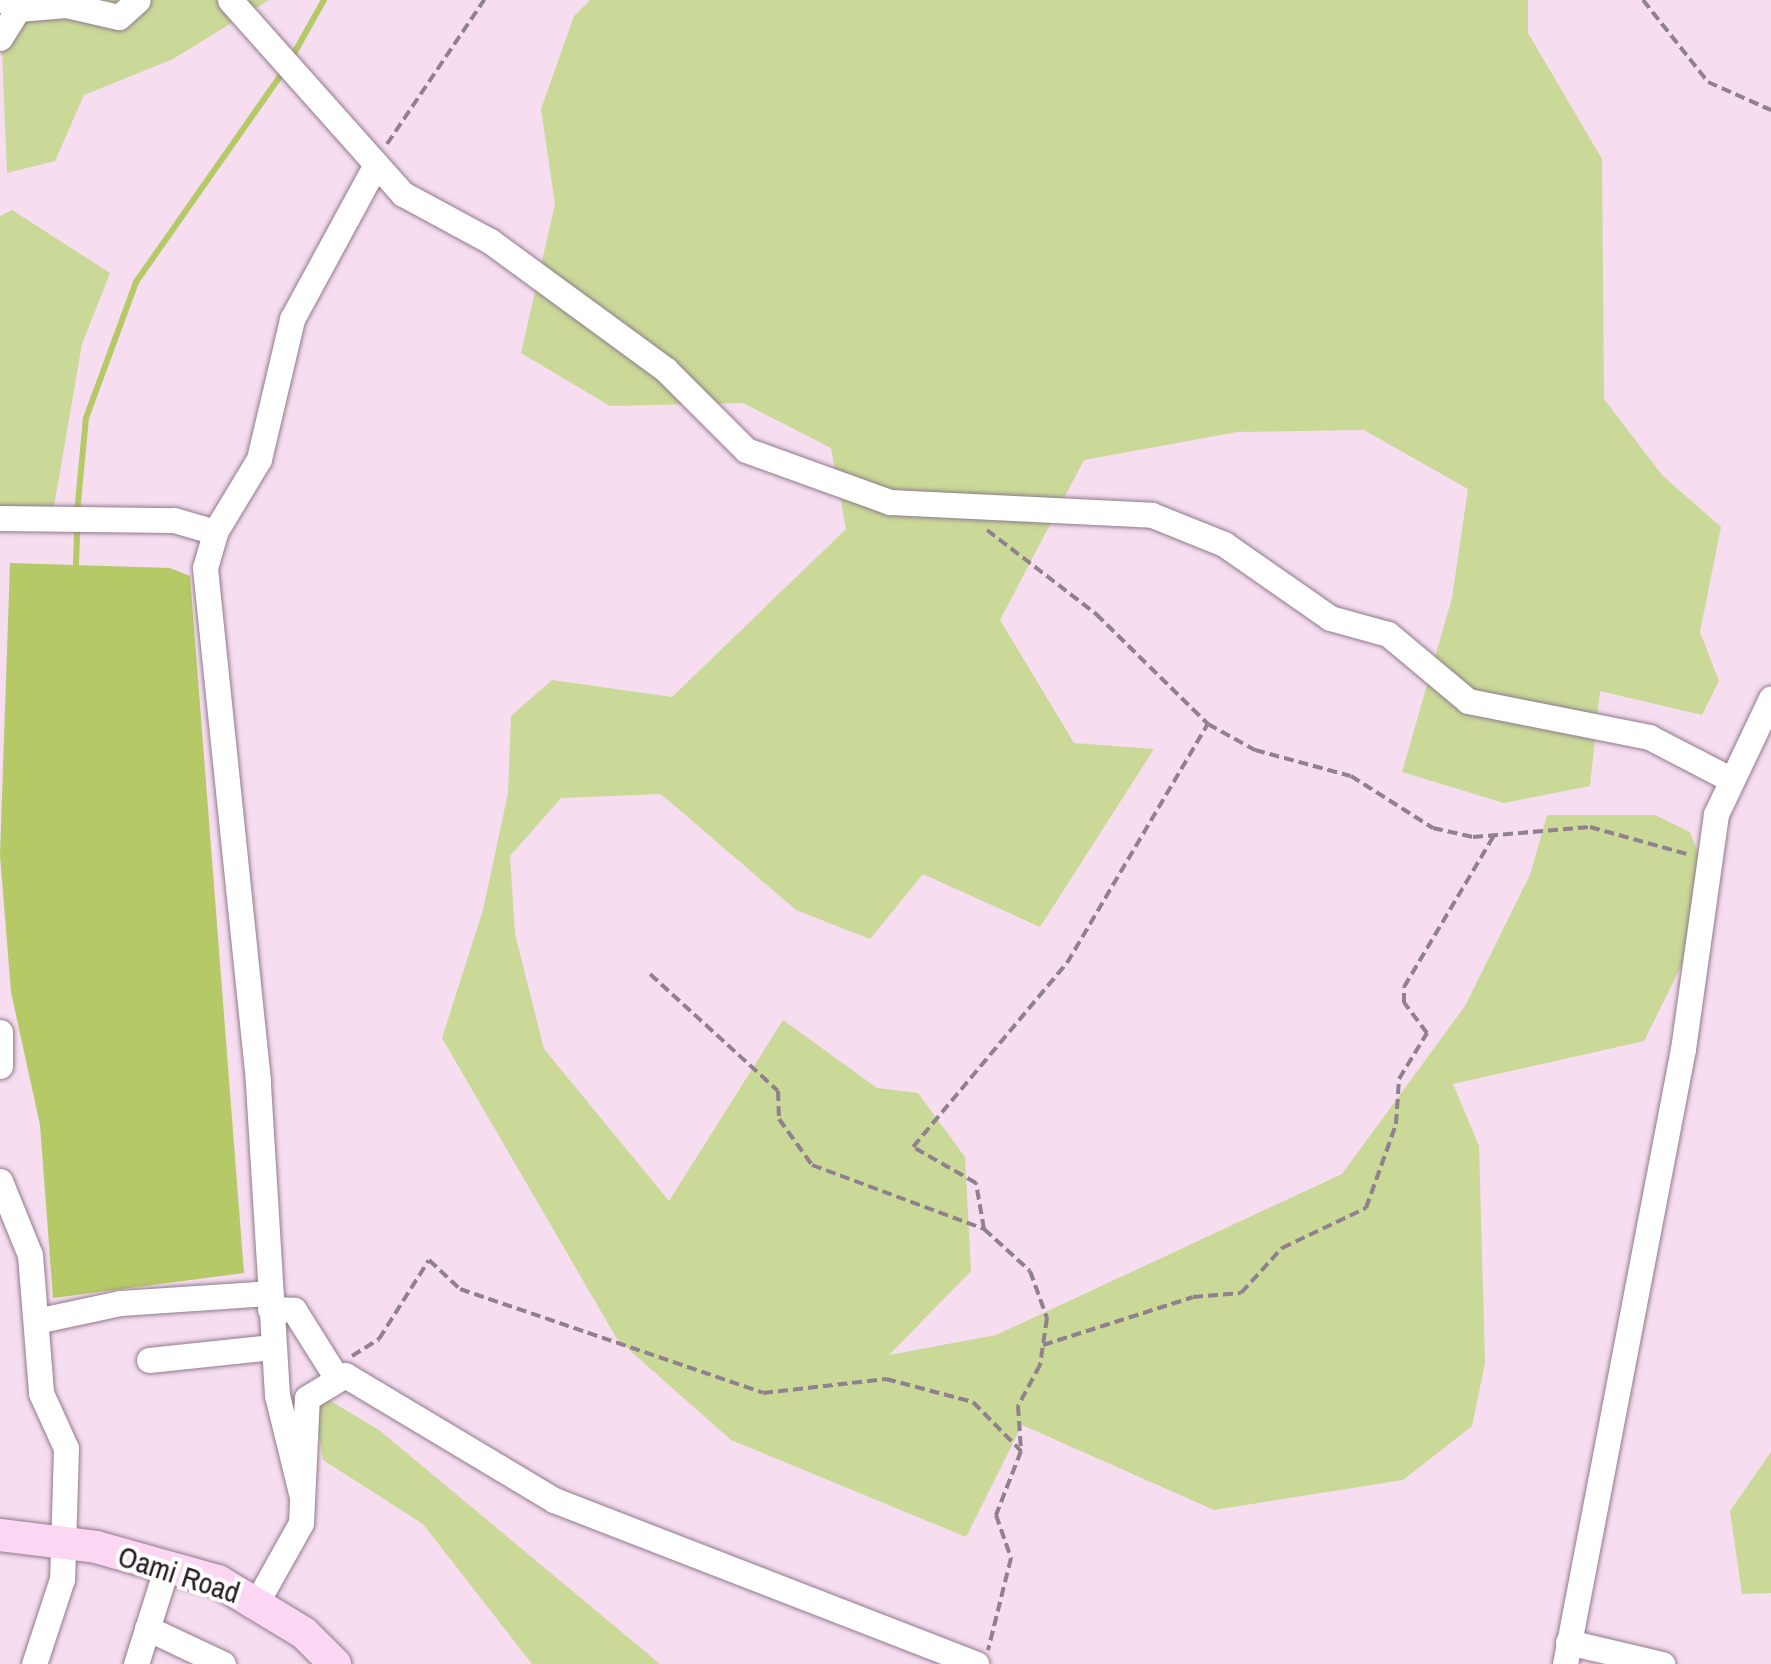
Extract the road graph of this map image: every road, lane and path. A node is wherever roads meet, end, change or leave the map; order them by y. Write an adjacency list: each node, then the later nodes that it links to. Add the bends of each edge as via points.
1 (138, 0): 5 (street, via 119,17 56,4)
2 (230, 0): 8 (street)
3 (484, 0): 8 (path)
4 (1644, 0): 7 (path, via 1708,82)
5 (10, 5): 6 (street)
6 (0, 38)
7 (1771, 110)
8 (375, 166): 9 (street, via 666,370 746,450 836,489); 11 (street, via 292,320 260,460)
9 (956, 506): 13 (path, via 1096,614); 14 (street, via 1085,507 1180,525 1253,562 1330,618 1388,634 1468,701 1649,737)
10 (0, 518): 11 (street, via 174,520)
11 (215, 532): 22 (street, via 205,568 258,1080)
12 (1771, 698): 14 (street)
13 (1208, 724): 15 (path, via 1255,750 1350,776 1432,828); 21 (path, via 1067,963 913,1147 976,1183)
14 (1730, 780): 16 (street)
15 (1494, 834): 16 (path, via 1590,827); 24 (path, via 1404,987 1404,1003 1427,1033 1399,1079 1396,1124 1366,1208 1282,1248 1241,1293 1193,1298)
16 (1706, 862): 35 (street, via 1683,1049)
17 (650, 974): 21 (path, via 778,1091 780,1119 812,1165)
18 (0, 1032): 19 (street)
19 (0, 1066)
20 (0, 1182): 23 (street, via 30,1255)
21 (984, 1229): 24 (path, via 1030,1270 1046,1318)
22 (270, 1301): 23 (street, via 120,1303); 25 (street); 27 (street, via 294,1310)
23 (36, 1321): 31 (street, via 41,1393 66,1448)
24 (1043, 1345): 28 (path, via 1018,1406)
25 (272, 1346): 26 (street); 29 (street, via 283,1444)
26 (149, 1360)
27 (334, 1374): 28 (path, via 379,1339 429,1260 460,1289 763,1394 886,1379 972,1402); 29 (street, via 307,1398); 40 (street, via 368,1380 418,1422 554,1500)
28 (1021, 1450): 41 (path, via 996,1515 1010,1558)
29 (302, 1497): 33 (street, via 296,1546)
30 (0, 1535): 31 (main road, Oami Road)
31 (62, 1543): 32 (main road, Oami Road); 36 (street, via 58,1597)
32 (168, 1566): 33 (main road, Oami Road); 34 (street)
33 (258, 1600): 39 (main road, Oami Road)
34 (147, 1628): 37 (street); 38 (street)
35 (1566, 1653): 42 (street)
36 (34, 1664)
37 (136, 1664)
38 (222, 1664)
39 (335, 1664)
40 (976, 1664)
41 (985, 1664)
42 (1662, 1664)

